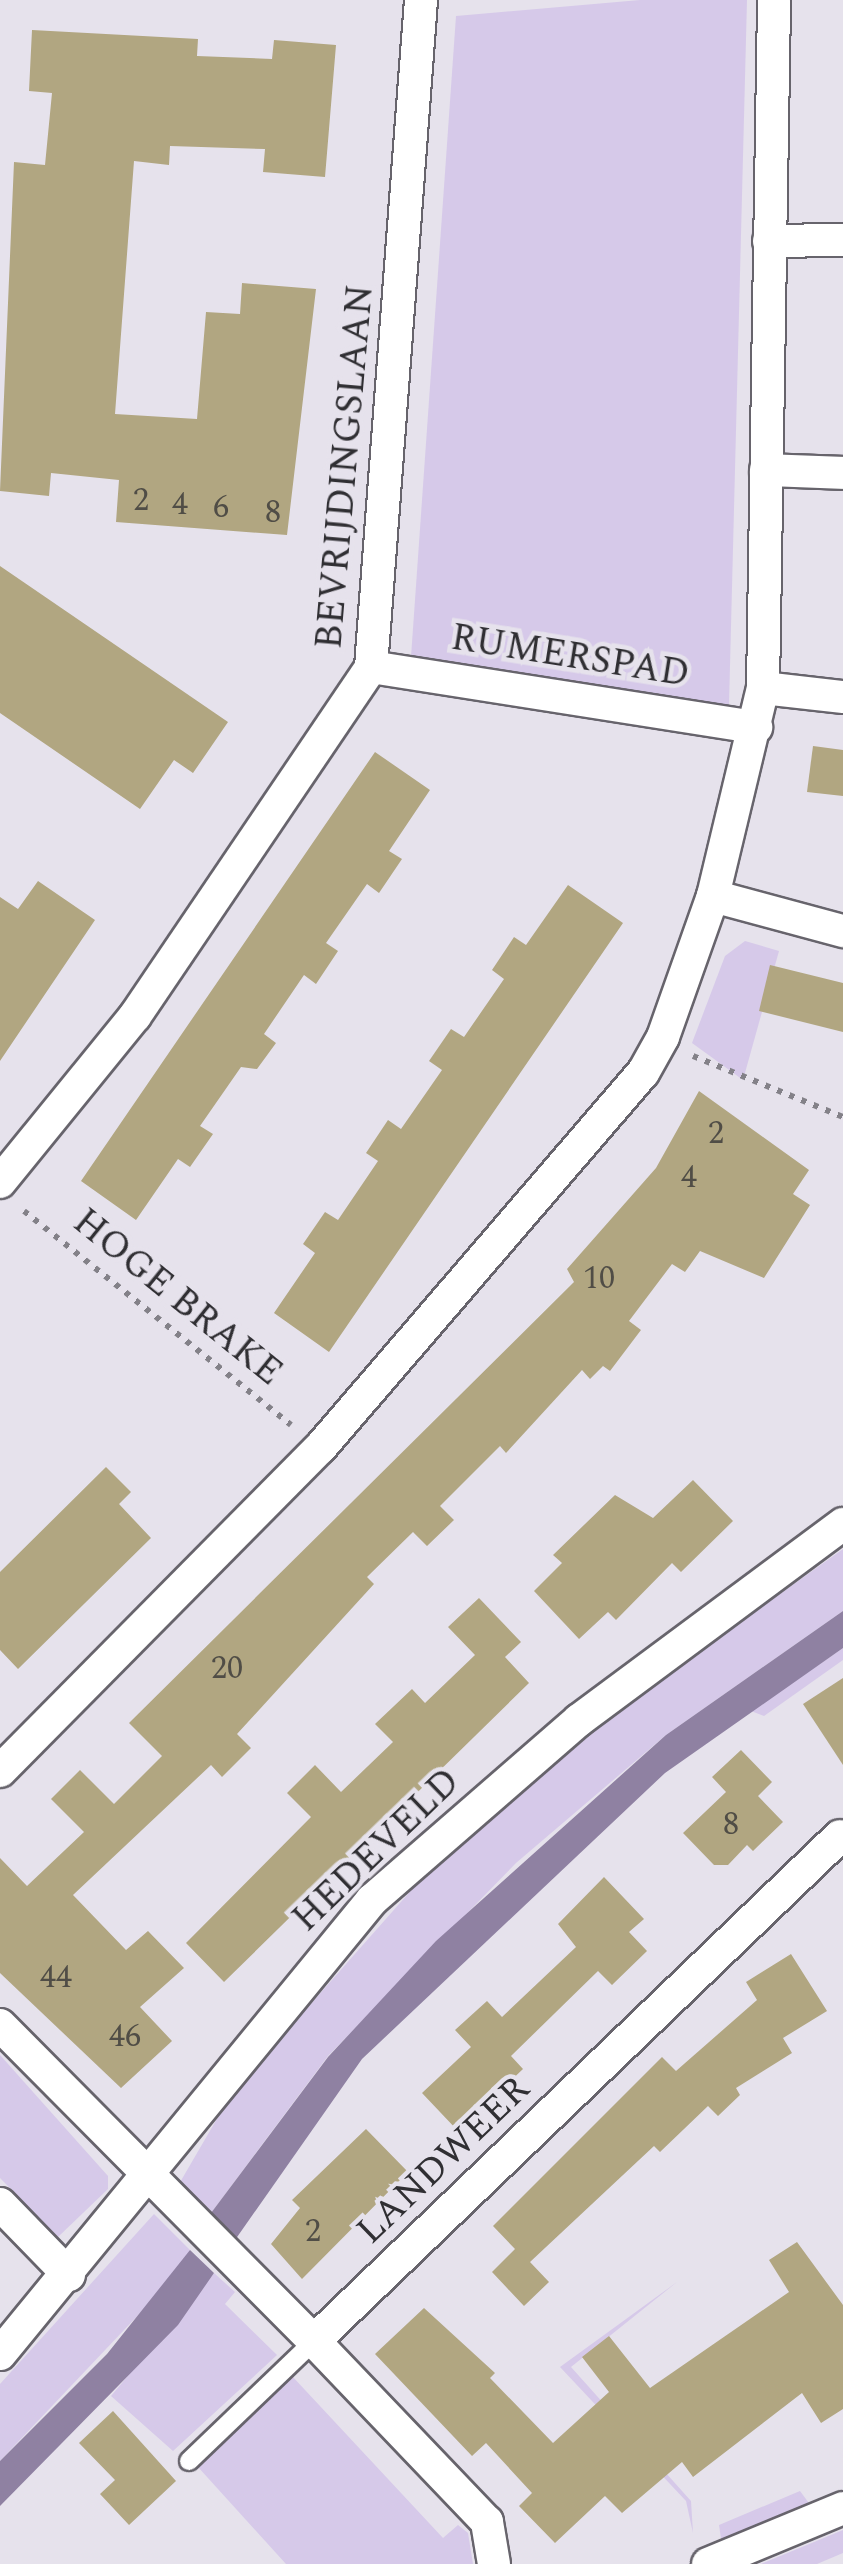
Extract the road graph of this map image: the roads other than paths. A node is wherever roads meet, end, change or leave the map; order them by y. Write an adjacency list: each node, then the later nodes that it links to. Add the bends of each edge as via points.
1 (421, 0): 7 (street, BEVRIJDINGSLAAN)
2 (774, 0): 4 (street)
3 (843, 240): 4 (street)
4 (768, 241): 5 (street)
5 (766, 470): 6 (street); 8 (street)
6 (843, 472)
7 (371, 667): 10 (street, RUMERSPAD); 13 (street, BEVRIJDINGSLAAN)
8 (763, 688): 9 (street); 10 (street)
9 (843, 697)
10 (756, 726): 11 (street)
11 (713, 896): 12 (street); 15 (street, via 663,1037 643,1073 320,1448)
12 (843, 932)
13 (8, 1193)
14 (843, 1524): 18 (street, HEDEVELD, via 579,1720 372,1900 235,2059)
15 (0, 1771)
16 (840, 1836): 21 (street, LANDWEER)
17 (0, 2026): 18 (street)
18 (148, 2179): 20 (street, HEDEVELD); 21 (street)
19 (0, 2204): 20 (street)
20 (69, 2275): 22 (street, HEDEVELD)
21 (314, 2342): 23 (lane); 25 (street, via 487,2522)
22 (0, 2354)
23 (189, 2462)
24 (843, 2508): 26 (street)
25 (494, 2564)
26 (708, 2564)

